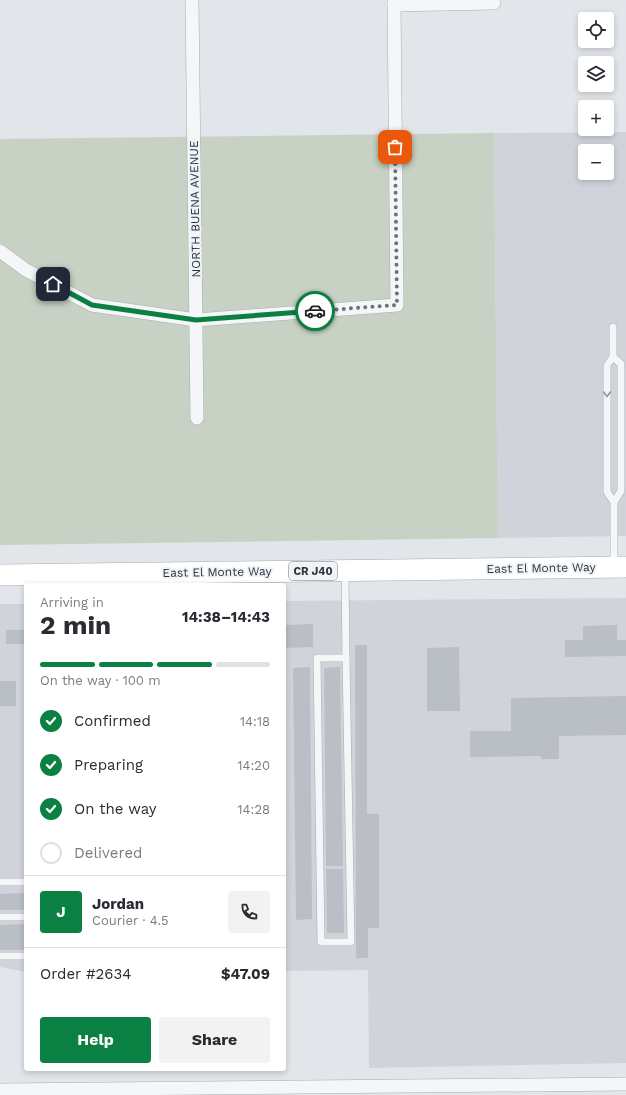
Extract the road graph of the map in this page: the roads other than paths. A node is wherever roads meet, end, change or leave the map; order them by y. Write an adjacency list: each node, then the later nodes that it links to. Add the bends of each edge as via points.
1 (192, 0): 5 (street, NORTH BUENA AVENUE)
2 (394, 2): 3 (street); 5 (street, via 397,305)
3 (494, 3)
4 (0, 251): 5 (street, via 26,270 92,305)
5 (196, 320): 8 (street, NORTH BUENA AVENUE)
6 (613, 327): 7 (lane)
7 (613, 356): 9 (lane, one-way to 9, via 607,365 607,492); 9 (lane, via 621,364 621,491)
8 (197, 418)
9 (614, 502): 10 (lane)
10 (620, 567): 11 (main road, East El Monte Way / CR J40)
11 (345, 570): 12 (main road, East El Monte Way / CR J40, via 226,575); 13 (lane)
12 (0, 576)
13 (346, 658): 13 (lane, via 316,658 321,942 351,942)
14 (0, 882): 15 (lane)
15 (24, 882)
16 (0, 917): 17 (lane)
17 (24, 917)
18 (0, 956): 19 (lane)
19 (24, 956)
20 (626, 1084): 22 (street)
21 (0, 1090): 22 (street)
22 (184, 1092)

